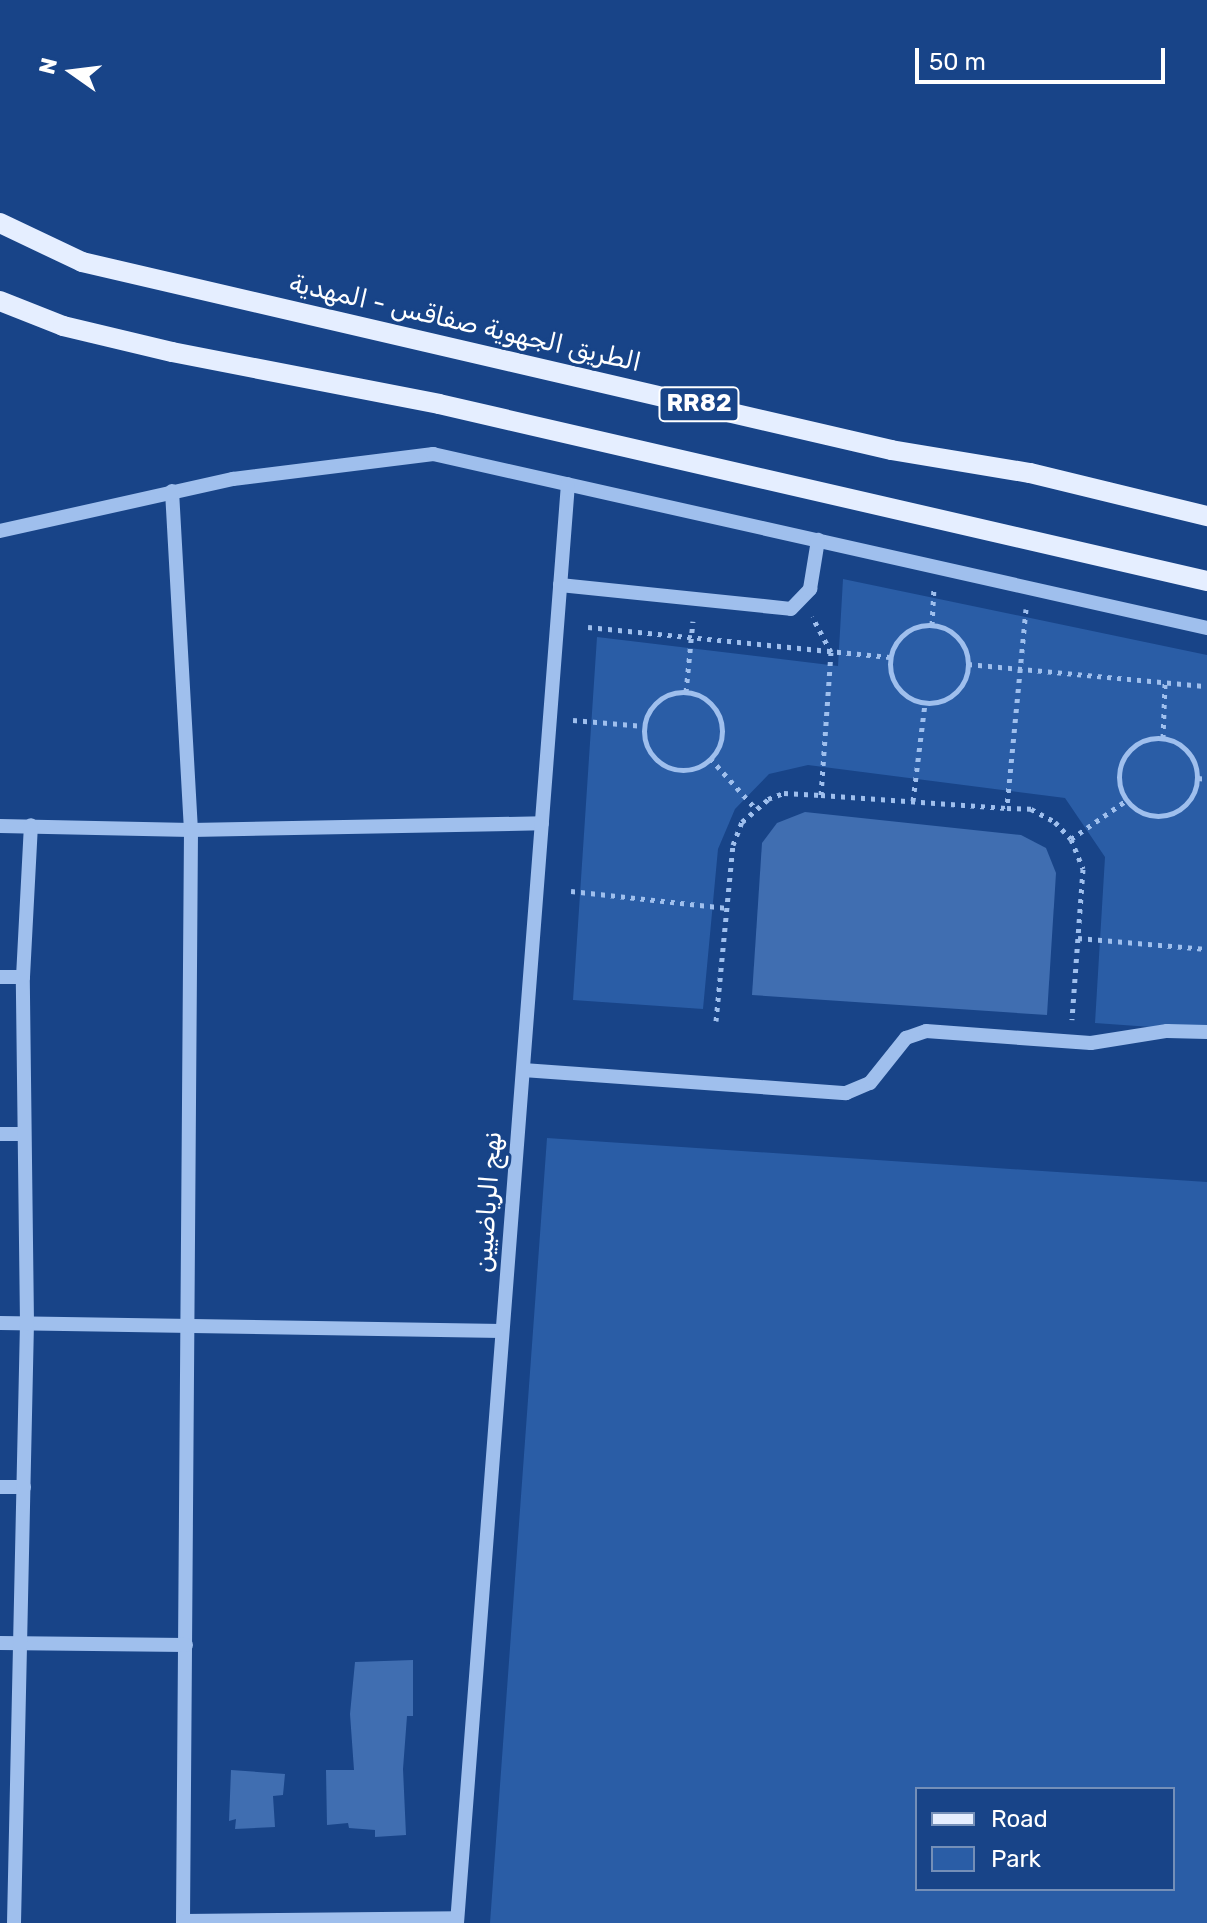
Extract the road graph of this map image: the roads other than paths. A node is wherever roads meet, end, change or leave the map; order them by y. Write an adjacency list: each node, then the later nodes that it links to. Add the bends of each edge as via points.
1 (0, 223): 5 (main road, الطريق الجهوية صفاقس - المهدية / RR82, via 82,262 891,450 1030,473)
2 (0, 301): 8 (main road, RR82, via 79,330 439,404)
3 (568, 484): 4 (street, via 433,454); 7 (street); 9 (street, نهج الرياضيين)
4 (172, 491): 6 (street); 14 (street)
5 (1207, 516)
6 (0, 531)
7 (818, 540): 9 (street, via 810,589 799,605 781,609); 10 (street)
8 (1207, 581)
9 (560, 585): 11 (street, نهج الرياضيين)
10 (1207, 628)
11 (542, 823): 14 (street); 18 (street, نهج الرياضيين)
12 (31, 825): 13 (street); 14 (street); 16 (street)
13 (0, 826)
14 (191, 830): 22 (street)
15 (0, 977): 16 (street)
16 (23, 977): 20 (street)
17 (1207, 1032): 18 (street, via 1070,1041 926,1031 906,1038 870,1083 846,1093)
18 (523, 1070): 24 (street, نهج الرياضيين)
19 (0, 1134): 20 (street)
20 (24, 1134): 23 (street)
21 (0, 1323): 23 (street)
22 (189, 1323): 23 (street); 24 (street); 29 (street)
23 (27, 1324): 26 (street)
24 (502, 1331): 32 (street, نهج الرياضيين)
25 (0, 1487): 26 (street)
26 (24, 1487): 28 (street)
27 (0, 1643): 28 (street)
28 (21, 1644): 29 (street); 31 (street)
29 (186, 1645): 33 (street)
30 (0, 1799): 31 (street)
31 (16, 1799): 34 (street)
32 (457, 1920): 33 (street)
33 (184, 1922)
34 (14, 1923)

